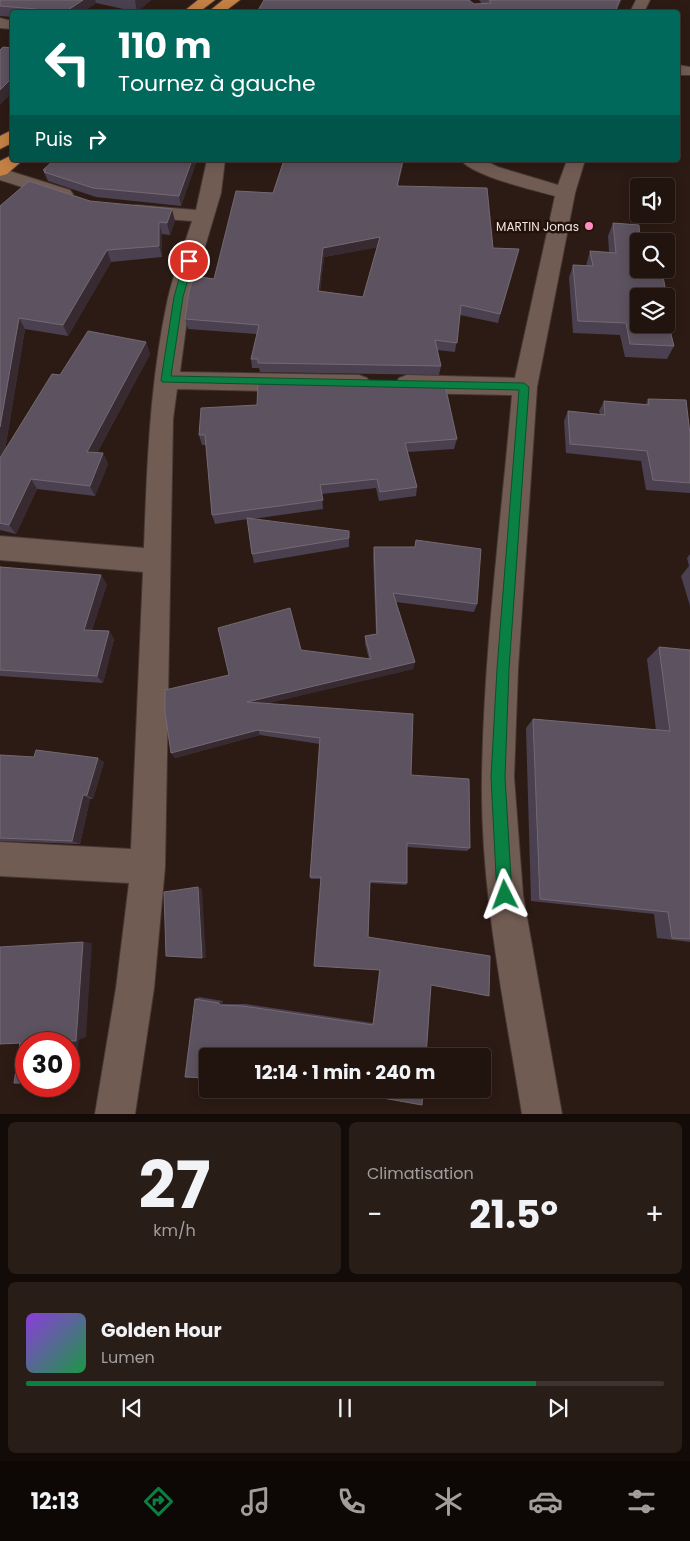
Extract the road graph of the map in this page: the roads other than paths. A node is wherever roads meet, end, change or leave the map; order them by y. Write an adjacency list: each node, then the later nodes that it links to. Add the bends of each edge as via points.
1 (208, 0): 3 (highway)
2 (233, 0): 4 (highway)
3 (193, 10)
4 (219, 10)
5 (12, 162): 9 (highway)
6 (216, 162): 13 (street, via 211,193)
7 (474, 162): 10 (street, via 491,172)
8 (575, 162): 10 (street)
9 (0, 172): 11 (street)
10 (565, 193): 15 (street)
11 (84, 202)
12 (122, 209): 13 (street)
13 (202, 216): 14 (street, via 179,297)
14 (166, 380): 15 (street); 17 (street, via 161,419)
15 (524, 387): 21 (street, via 498,777 505,895)
16 (0, 548): 17 (street)
17 (156, 561): 19 (street)
18 (0, 859): 19 (street)
19 (148, 867): 20 (street, via 135,988)
20 (116, 1114)
21 (542, 1114)

